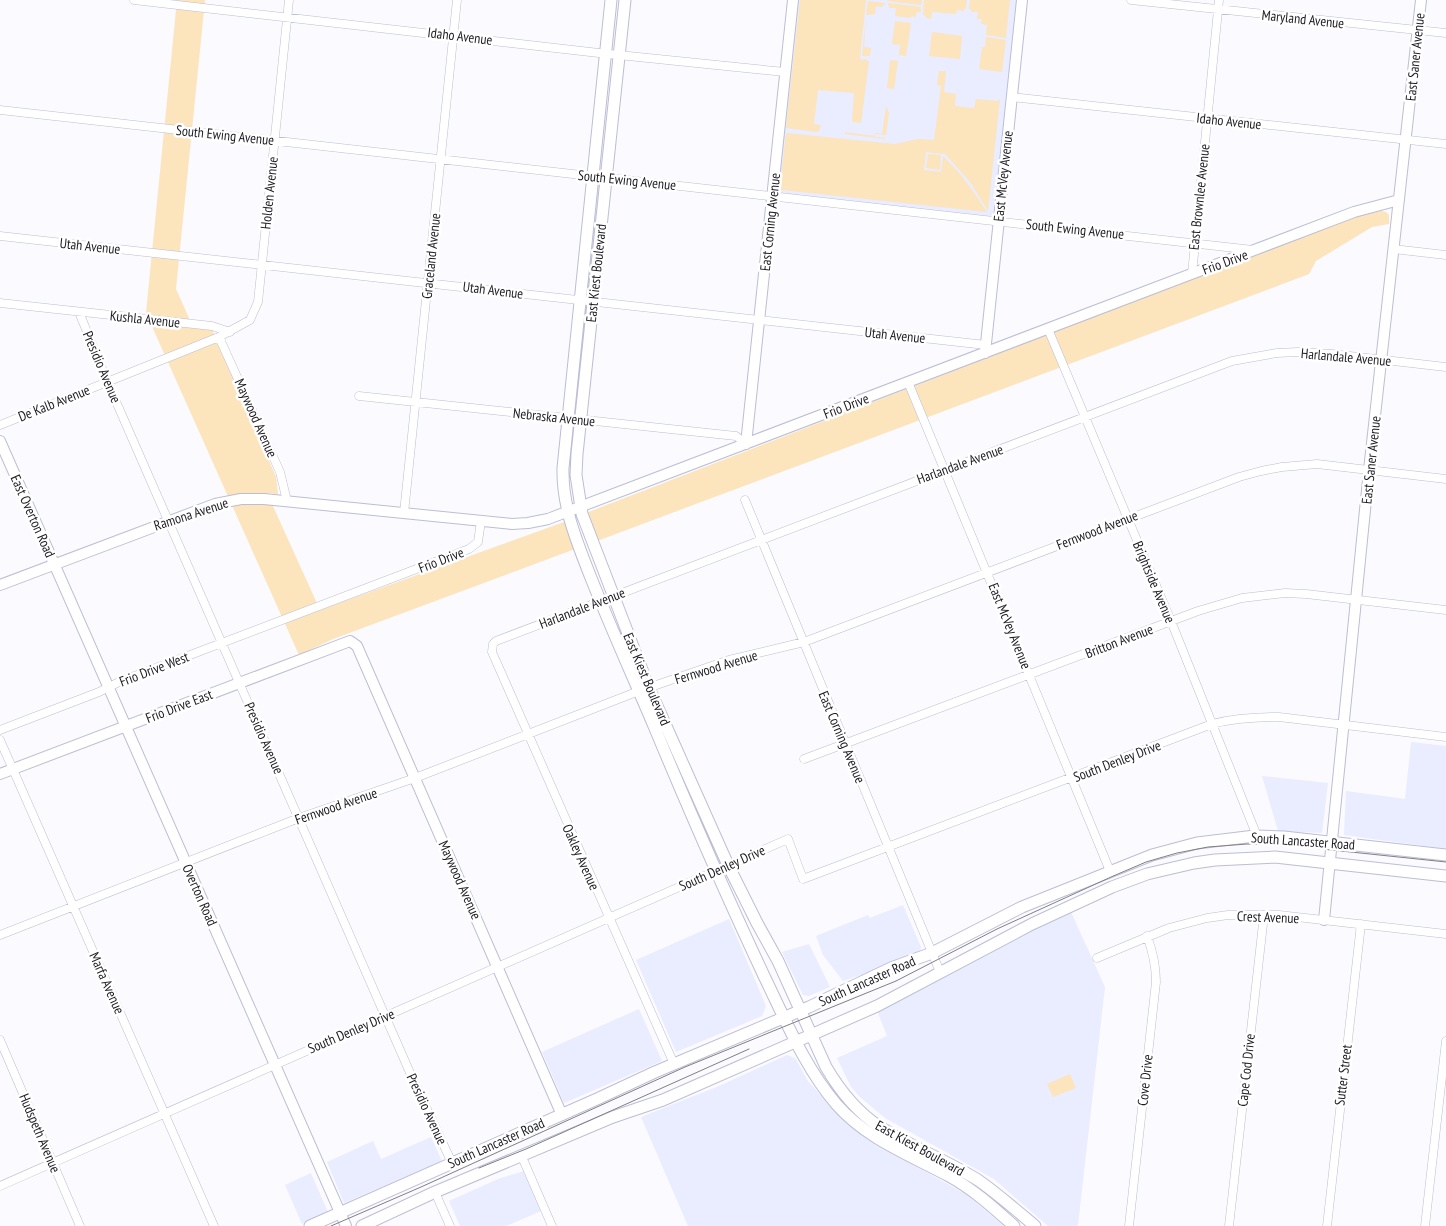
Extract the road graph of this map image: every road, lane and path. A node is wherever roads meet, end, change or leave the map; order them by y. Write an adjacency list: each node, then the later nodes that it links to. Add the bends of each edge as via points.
1 (134, 0): 12 (street, Idaho Avenue)
2 (289, 0): 12 (street, Holden Avenue)
3 (457, 0): 15 (street, Graceland Avenue)
4 (611, 0): 16 (main road, East Kiest Boulevard)
5 (625, 0): 17 (main road, East Kiest Boulevard)
6 (793, 0): 18 (street, East Corning Avenue)
7 (1022, 0): 19 (street, East McVey Avenue)
8 (1131, 0): 11 (street, Maryland Avenue)
9 (1219, 0): 11 (street, East Brownlee Avenue)
10 (1421, 0): 13 (street, East Saner Avenue)
11 (1218, 10): 13 (street, Maryland Avenue); 21 (street, East Brownlee Avenue)
12 (287, 17): 15 (street, Idaho Avenue); 23 (street, Holden Avenue)
13 (1418, 30): 14 (street, Maryland Avenue); 22 (street, East Saner Avenue)
14 (1446, 33)
15 (454, 35): 16 (street, Idaho Avenue); 25 (street, Graceland Avenue)
16 (606, 54): 17 (street, Idaho Avenue); 26 (main road, East Kiest Boulevard)
17 (619, 54): 18 (street, Idaho Avenue); 27 (main road, East Kiest Boulevard)
18 (785, 72): 28 (street, East Corning Avenue)
19 (1011, 97): 21 (street, Idaho Avenue); 30 (street, East McVey Avenue)
20 (0, 110): 23 (street, South Ewing Avenue)
21 (1208, 119): 22 (street, Idaho Avenue); 32 (street, East Brownlee Avenue)
22 (1406, 140): 24 (street, Idaho Avenue); 29 (street, East Saner Avenue)
23 (274, 141): 25 (street, South Ewing Avenue); 36 (street, Holden Avenue)
24 (1446, 144)
25 (440, 159): 26 (street, South Ewing Avenue); 38 (street, Graceland Avenue)
26 (593, 176): 27 (street, South Ewing Avenue); 39 (main road, East Kiest Boulevard)
27 (606, 178): 28 (street, South Ewing Avenue); 40 (main road, East Kiest Boulevard)
28 (772, 196): 30 (street, South Ewing Avenue); 43 (street, East Corning Avenue)
29 (1399, 200): 33 (street, East Saner Avenue); 34 (street, Frio Drive, via 1354,212)
30 (999, 221): 32 (street, South Ewing Avenue); 47 (street, East McVey Avenue)
31 (0, 236): 36 (street, Utah Avenue)
32 (1194, 243): 34 (street, South Ewing Avenue); 37 (street, East Brownlee Avenue)
33 (1394, 249): 35 (street); 48 (street, East Saner Avenue)
34 (1255, 251): 37 (street, Frio Drive)
35 (1446, 255)
36 (262, 264): 38 (street, Utah Avenue); 45 (street, Holden Avenue, via 254,312 250,320)
37 (1192, 274): 44 (street, Frio Drive)
38 (428, 282): 39 (street, Utah Avenue); 53 (street, Graceland Avenue)
39 (580, 300): 40 (street, Utah Avenue); 54 (main road, East Kiest Boulevard)
40 (593, 302): 43 (street, Utah Avenue); 56 (main road, East Kiest Boulevard)
41 (0, 303): 42 (street, Kushla Avenue)
42 (79, 312): 45 (street, Kushla Avenue, via 212,326); 50 (street, Presidio Avenue)
43 (760, 320): 47 (street, Utah Avenue); 59 (street, East Corning Avenue)
44 (1048, 329): 47 (street, Frio Drive); 55 (street, Brightside Avenue)
45 (230, 332): 46 (street, Holden Avenue)
46 (219, 337): 50 (street, De Kalb Avenue); 64 (street, Maywood Avenue, via 280,472)
47 (985, 349): 51 (street, Frio Drive)
48 (1382, 360): 49 (street, Harlandale Avenue); 55 (street, Harlandale Avenue, via 1298,352 1254,356 1232,361); 61 (street, East Saner Avenue)
49 (1446, 367)
50 (108, 381): 57 (street, De Kalb Avenue); 69 (street, Presidio Avenue)
51 (908, 382): 59 (street, Frio Drive); 60 (street, East McVey Avenue)
52 (359, 396): 53 (street, Nebraska Avenue)
53 (416, 402): 54 (street, Nebraska Avenue); 67 (street, Graceland Avenue)
54 (568, 418): 56 (street, Nebraska Avenue); 66 (main road, East Kiest Boulevard, via 563,473)
55 (1086, 418): 60 (street, Harlandale Avenue); 68 (street, Brightside Avenue)
56 (581, 420): 59 (street, Nebraska Avenue, via 736,436); 65 (main road, East Kiest Boulevard, via 576,475)
57 (0, 425)
58 (0, 441): 72 (street, East Overton Road)
59 (746, 444): 65 (street, Frio Drive)
60 (945, 469): 71 (street, Harlandale Avenue); 73 (street, East McVey Avenue)
61 (1369, 470): 62 (street, Fernwood Avenue); 68 (street, Fernwood Avenue, via 1317,464 1261,470); 77 (street, East Saner Avenue)
62 (1446, 479)
63 (745, 500): 71 (street, East Corning Avenue)
64 (286, 501): 67 (street, Ramona Avenue); 69 (street, Ramona Avenue, via 264,498 228,501)
65 (580, 507): 66 (street, Frio Drive); 75 (main road, East Kiest Boulevard)
66 (568, 512): 70 (street, Frio Drive, via 528,523); 76 (main road, East Kiest Boulevard)
67 (404, 513): 70 (street, Ramona Avenue)
68 (1128, 519): 73 (street, Fernwood Avenue); 80 (street, Brightside Avenue)
69 (170, 520): 72 (street, Ramona Avenue); 82 (street, Presidio Avenue)
70 (481, 521): 78 (street, Frio Drive, via 475,546)
71 (761, 540): 75 (street, Harlandale Avenue); 81 (street, East Corning Avenue)
72 (54, 564): 74 (street, Ramona Avenue); 87 (street, Overton Road)
73 (988, 572): 81 (street, Fernwood Avenue); 85 (street, East McVey Avenue)
74 (0, 585)
75 (613, 596): 76 (street, Harlandale Avenue); 88 (main road, East Kiest Boulevard)
76 (600, 600): 84 (street, Harlandale Avenue, via 496,641); 88 (main road, East Kiest Boulevard)
77 (1356, 600): 79 (street, Britton Avenue); 80 (street, Britton Avenue, via 1306,594 1264,595 1220,603); 91 (street, East Saner Avenue)
78 (310, 610): 82 (street, Frio Drive West)
79 (1446, 610)
80 (1171, 621): 85 (street, Britton Avenue); 89 (street, Brightside Avenue)
81 (804, 642): 88 (street, Fernwood Avenue, via 729,660); 96 (street, East Corning Avenue)
82 (223, 643): 86 (street, Presidio Avenue); 87 (street, Frio Drive West)
83 (357, 646): 86 (street, Frio Drive East, via 350,642); 100 (street, Maywood Avenue)
84 (491, 648): 93 (street, Oakley Avenue)
85 (1030, 675): 96 (street, Britton Avenue); 101 (street, East McVey Avenue)
86 (240, 682): 90 (street, Frio Drive East); 102 (street, Presidio Avenue)
87 (109, 687): 90 (street, Overton Road); 92 (street, Frio Drive West)
88 (644, 689): 93 (street, Fernwood Avenue); 109 (main road, East Kiest Boulevard); 110 (main road, East Kiest Boulevard)
89 (1212, 724): 91 (street, South Denley Drive, via 1235,718 1279,717); 101 (street, South Denley Drive); 103 (street, Brightside Avenue)
90 (126, 726): 98 (street, Frio Drive East); 107 (street, Overton Road)
91 (1343, 726): 94 (street, South Denley Drive); 104 (street, East Saner Avenue)
92 (0, 730)
93 (527, 734): 100 (street, Fernwood Avenue); 115 (street, Oakley Avenue)
94 (1446, 737)
95 (0, 740): 98 (street, Marfa Avenue)
96 (845, 745): 97 (street, Britton Avenue); 105 (street, East Corning Avenue)
97 (804, 759)
98 (13, 769): 99 (street, Frio Drive East); 113 (street, Marfa Avenue)
99 (0, 774)
100 (415, 778): 102 (street, Fernwood Avenue); 123 (street, Maywood Avenue)
101 (1072, 778): 105 (street, South Denley Drive); 111 (street, East McVey Avenue)
102 (299, 818): 107 (street, Fernwood Avenue); 126 (street, Presidio Avenue)
103 (1255, 836): 104 (main road, South Lancaster Road); 111 (main road, South Lancaster Road, via 1175,848)
104 (1331, 842): 106 (main road, South Lancaster Road); 108 (street, East Saner Avenue)
105 (888, 847): 109 (street, South Denley Drive, via 803,879 788,839); 121 (street, East Corning Avenue)
106 (1446, 855)
107 (186, 862): 113 (street, Fernwood Avenue); 132 (street, Overton Road)
108 (1330, 863): 112 (main road, South Lancaster Road); 116 (street, East Saner Avenue); 124 (main road, South Lancaster Road, via 1260,857 1194,863 1155,872 1112,887 1032,924)
109 (728, 865): 110 (street, South Denley Drive); 125 (main road, East Kiest Boulevard)
110 (716, 871): 115 (street, South Denley Drive); 127 (main road, East Kiest Boulevard)
111 (1110, 871): 121 (main road, South Lancaster Road, via 1022,907)
112 (1446, 876)
113 (74, 908): 119 (street, Fernwood Avenue); 134 (street, Marfa Avenue)
114 (1264, 915): 116 (street, Crest Avenue); 120 (street, Crest Avenue, via 1207,918); 152 (street, Cape Cod Drive)
115 (608, 918): 123 (street, South Denley Drive); 133 (street, Oakley Avenue)
116 (1324, 920): 117 (street, Crest Avenue)
117 (1361, 924): 118 (street, Crest Avenue); 153 (street, Sutter Street)
118 (1446, 934)
119 (0, 936)
120 (1147, 936): 122 (street, Crest Avenue); 151 (street, Cove Drive, via 1155,960 1156,982)
121 (932, 952): 124 (street, East Corning Avenue); 125 (main road, South Lancaster Road)
122 (1097, 958)
123 (498, 966): 126 (street, South Denley Drive); 135 (street, Maywood Avenue)
124 (940, 972): 128 (main road, South Lancaster Road, via 877,1006)
125 (801, 1010): 127 (main road, South Lancaster Road); 128 (main road, East Kiest Boulevard)
126 (386, 1016): 132 (street, South Denley Drive); 138 (street, Presidio Avenue)
127 (784, 1017): 130 (main road, East Kiest Boulevard); 133 (main road, South Lancaster Road)
128 (811, 1034): 130 (main road, South Lancaster Road); 150 (main road, East Kiest Boulevard, via 833,1080 854,1106 880,1127 978,1181)
129 (0, 1040): 137 (street, Hudspeth Avenue)
130 (796, 1041): 136 (main road, South Lancaster Road); 149 (main road, East Kiest Boulevard, via 822,1086 863,1129 951,1177)
131 (1446, 1042): 154 (street)
132 (275, 1064): 134 (street, South Denley Drive); 141 (street, Overton Road)
133 (674, 1064): 135 (main road, South Lancaster Road)
134 (164, 1113): 137 (street, South Denley Drive); 143 (street, Marfa Avenue)
135 (562, 1115): 138 (main road, South Lancaster Road)
136 (522, 1157): 140 (main road, South Lancaster Road); 148 (street)
137 (53, 1162): 139 (street, South Denley Drive); 142 (street, Hudspeth Avenue)
138 (452, 1163): 141 (main road, South Lancaster Road)
139 (0, 1186)
140 (436, 1192): 146 (main road, South Lancaster Road); 147 (street)
141 (340, 1213): 144 (main road, South Lancaster Road); 145 (street, Overton Road)
142 (80, 1226)
143 (214, 1226)
144 (310, 1226)
145 (346, 1226)
146 (362, 1226)
147 (450, 1226)
148 (552, 1226)
149 (1014, 1226)
150 (1035, 1226)
151 (1129, 1226)
152 (1229, 1226)
153 (1327, 1226)
154 (1425, 1226)

